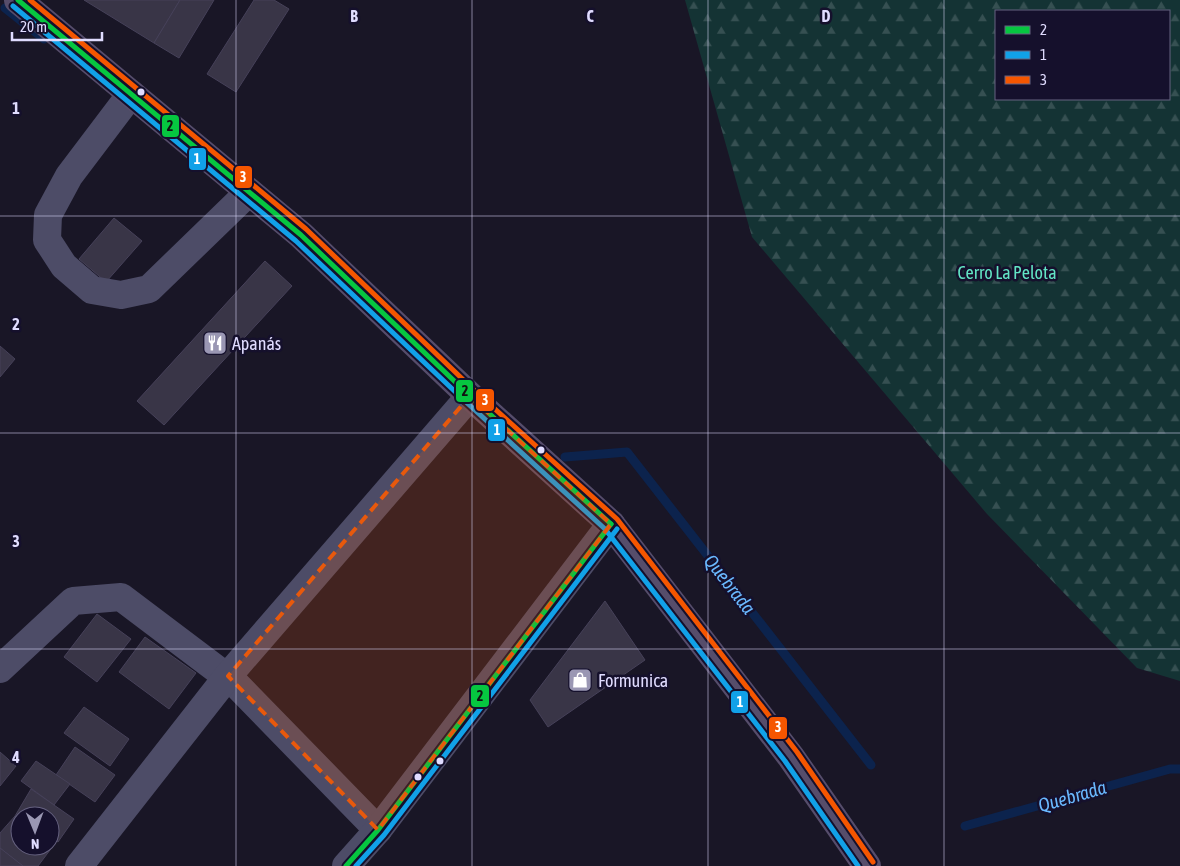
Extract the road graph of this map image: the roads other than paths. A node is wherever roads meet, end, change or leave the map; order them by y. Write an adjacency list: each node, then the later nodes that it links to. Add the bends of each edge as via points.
1 (18, 0): 2 (main road)
2 (131, 94): 3 (main road); 3 (street, via 69,176 48,215 48,240 64,266 92,290 121,295 149,289)
3 (249, 192): 4 (main road, via 301,235)
4 (470, 396): 5 (main road); 7 (street)
5 (611, 524): 8 (street); 11 (main road, via 791,757)
6 (0, 669): 7 (street, via 73,601 121,597)
7 (228, 677): 8 (street); 9 (street)
8 (378, 830): 10 (street)
9 (79, 866)
10 (346, 866)
11 (868, 866)

